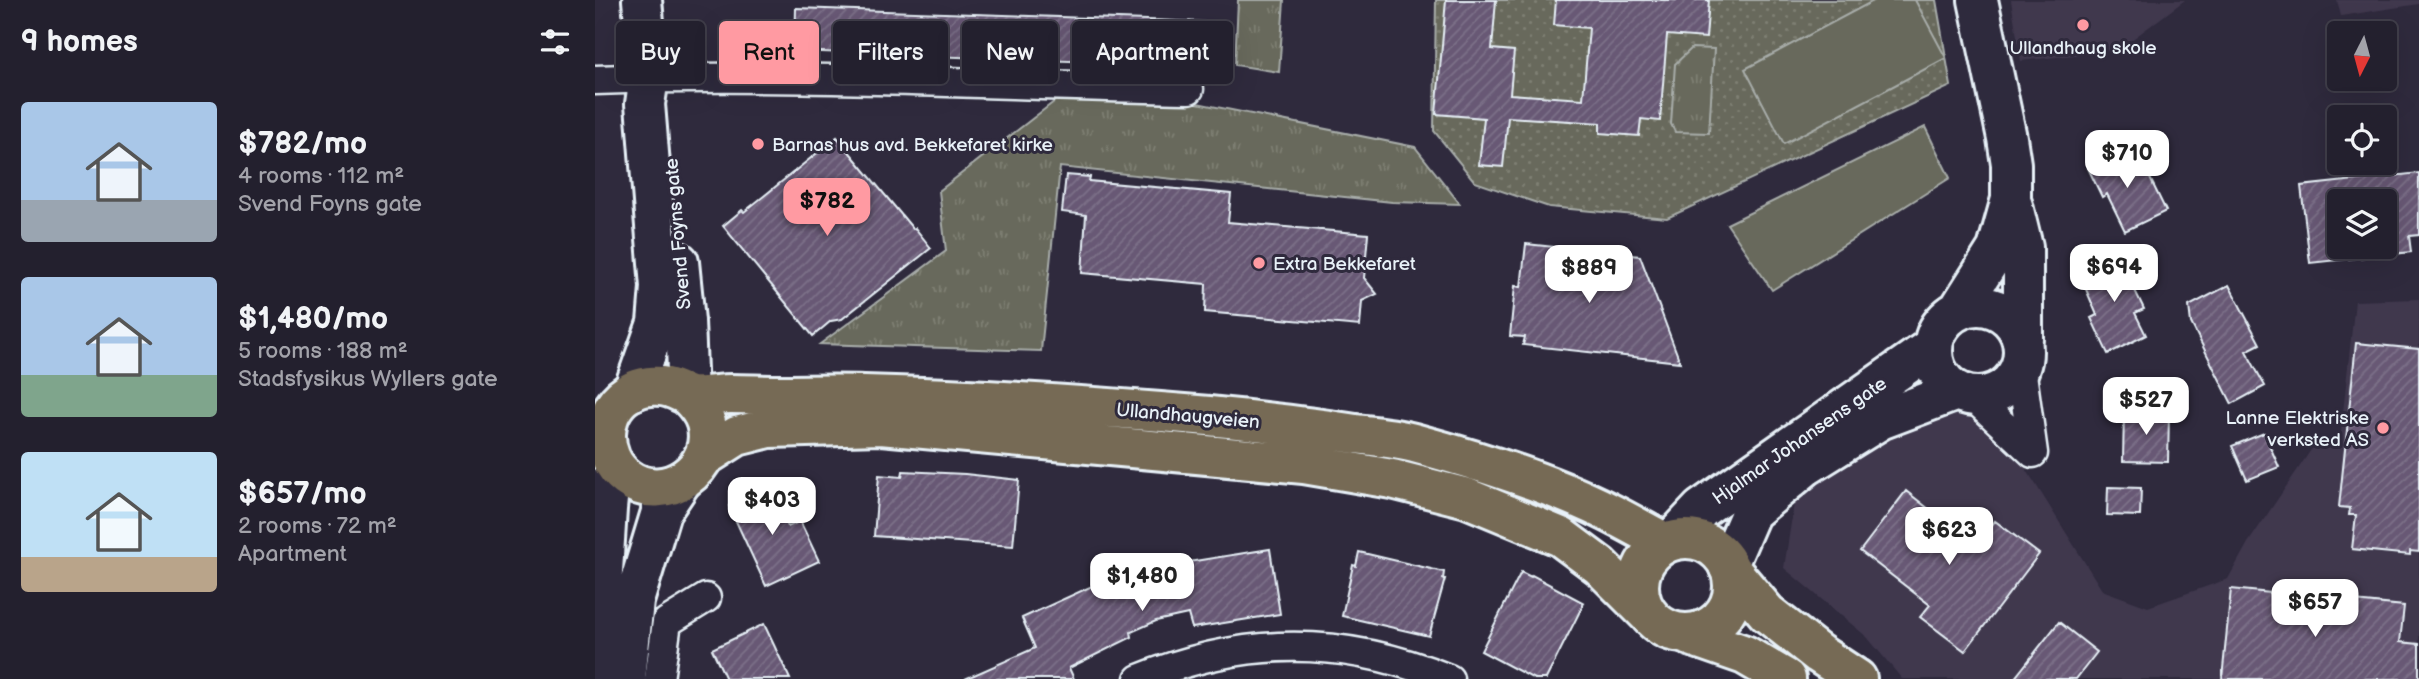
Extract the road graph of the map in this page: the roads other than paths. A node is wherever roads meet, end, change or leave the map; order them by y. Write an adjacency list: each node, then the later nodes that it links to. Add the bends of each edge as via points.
1 (642, 0): 3 (street, Svend Foyns gate)
2 (1977, 0): 10 (street, via 2011,164)
3 (644, 21)
4 (705, 78): 9 (street)
5 (616, 79): 6 (street)
6 (595, 80)
7 (648, 84): 16 (street, Svend Foyns gate, via 645,104 660,287 657,323)
8 (653, 84): 15 (street, Svend Foyns gate, via 664,104)
9 (1189, 89)
10 (2011, 200): 11 (street, via 1997,249); 13 (street, via 2023,247)
11 (1959, 309): 12 (street, via 1941,325); 13 (street, via 1985,305 1998,309 2017,327)
12 (1933, 346): 14 (street, via 1938,372); 19 (street, Hjalmar Johansens gate, via 1701,509)
13 (2022, 353): 14 (street, via 2013,380 2002,390 1987,396); 14 (street, via 2033,453)
14 (1964, 394): 20 (street, Hjalmar Johansens gate, via 1880,420 1806,466 1751,512)
15 (688, 396): 16 (main road, via 669,387 651,386); 18 (main road, via 700,408 708,441); 19 (main road, Ullandhaugveien, via 970,399 1288,423 1411,442 1521,477 1606,510)
16 (616, 401): 17 (main road, via 605,430)
17 (608, 467): 18 (main road, via 646,487 664,488); 23 (street)
18 (692, 470): 22 (main road, Ullandhaugveien, via 737,436 769,428 881,425 1304,464 1467,498 1561,537); 24 (street, via 661,512 634,601)
19 (1669, 542): 20 (main road, via 1685,539 1710,546); 22 (main road, via 1645,563 1639,590 1643,604)
20 (1729, 567): 22 (main road, via 1733,584 1724,614 1698,631); 29 (main road, via 1767,612)
21 (706, 598): 25 (street, via 667,622)
22 (1666, 625): 28 (main road, Ullandhaugveien, via 1745,655)
23 (596, 679)
24 (626, 679)
25 (659, 679)
26 (1139, 679): 27 (street, via 1221,653 1314,646 1367,652)
27 (1449, 679)
28 (1786, 679)
29 (1857, 679)

